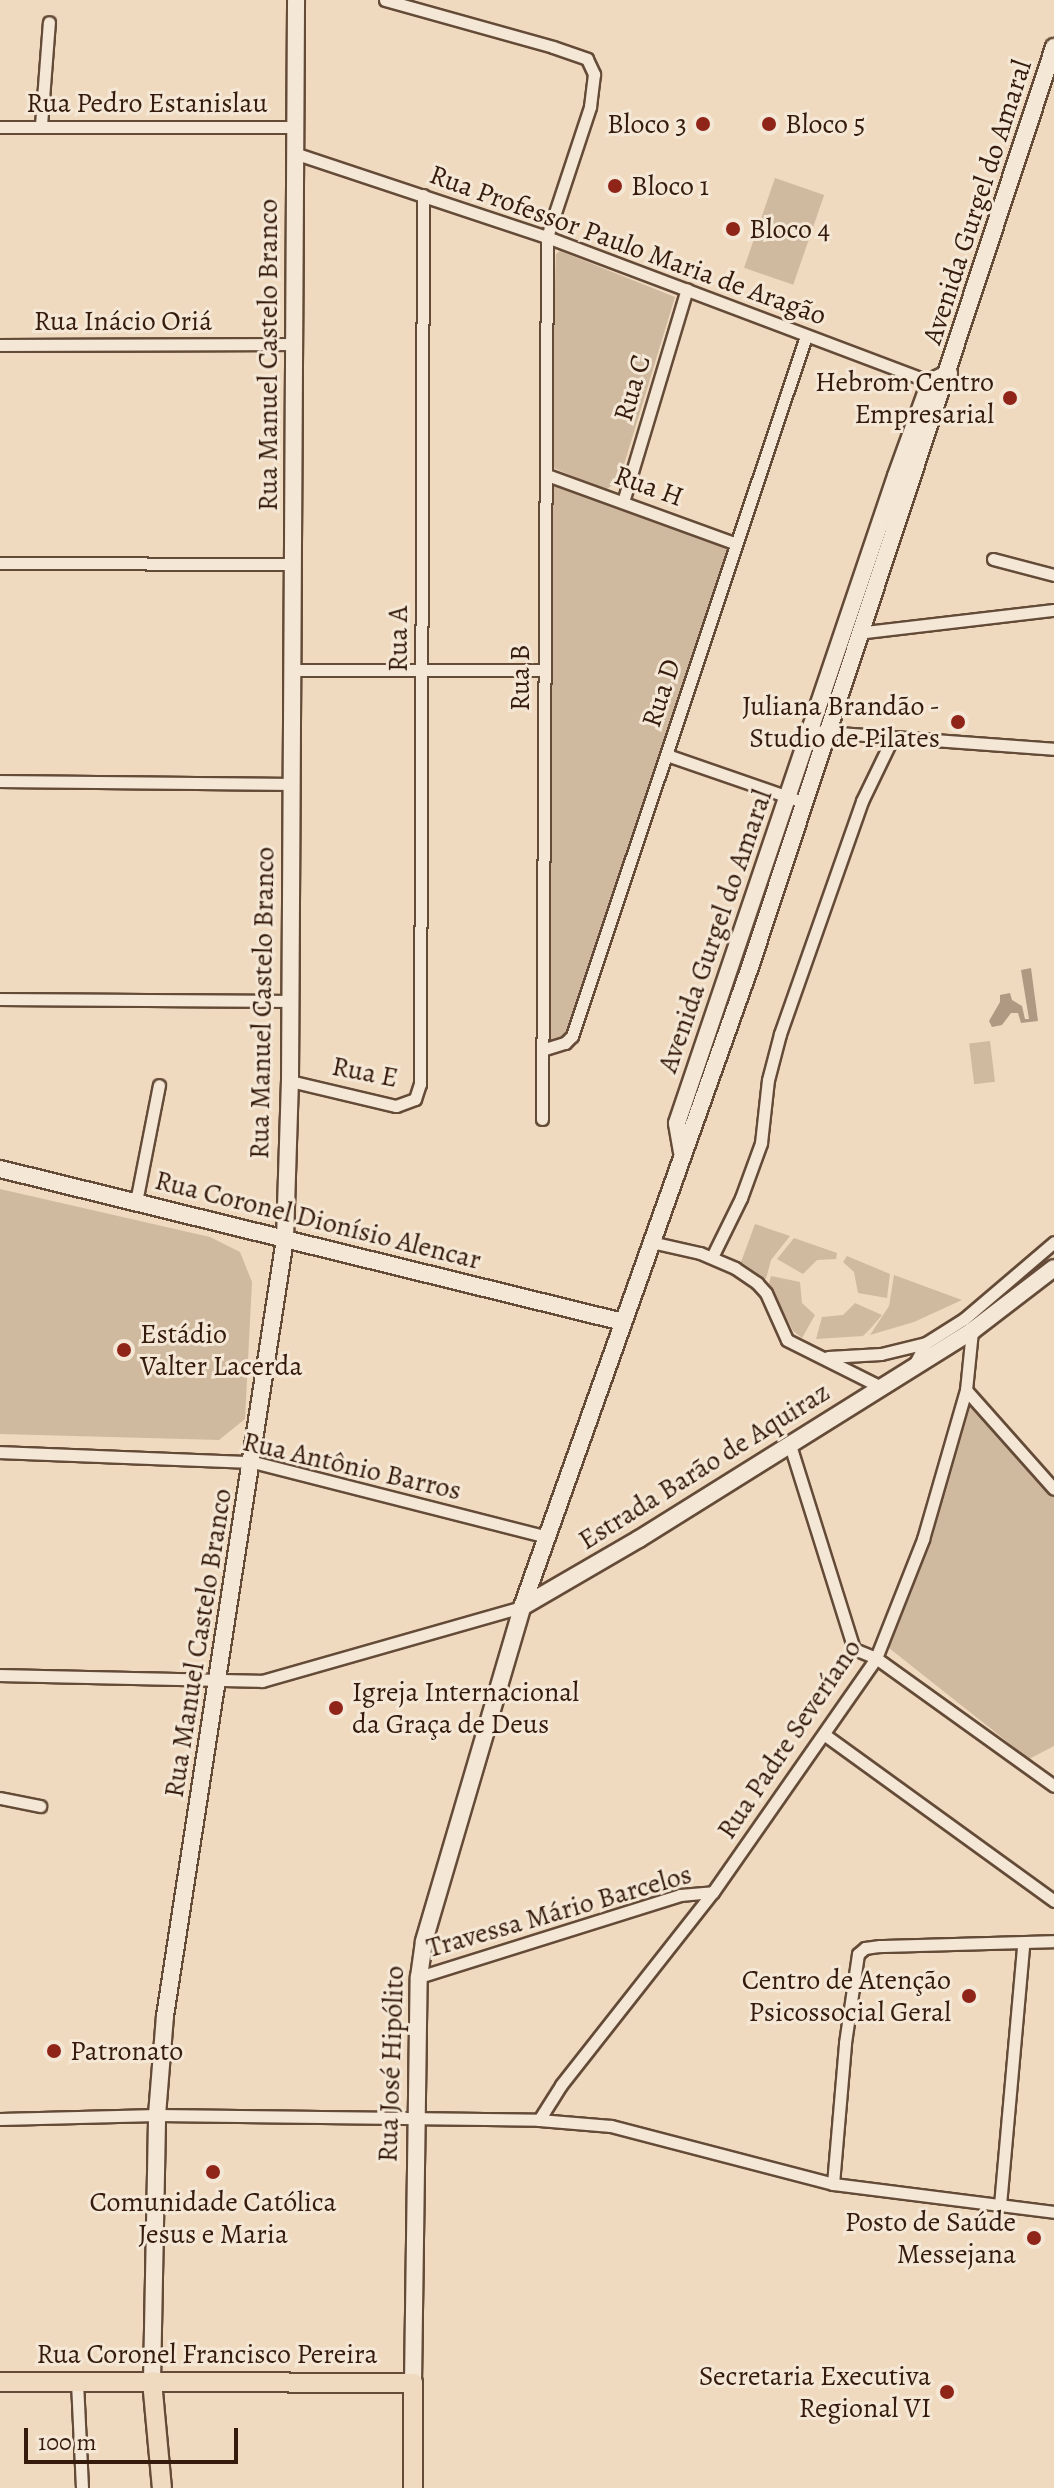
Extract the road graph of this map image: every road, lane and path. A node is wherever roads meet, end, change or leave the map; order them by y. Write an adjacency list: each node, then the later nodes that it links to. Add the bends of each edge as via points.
1 (296, 0): 8 (street, Rua Manuel Castelo Branco)
2 (385, 0): 11 (street, Rua B, via 587,59 594,74 590,107)
3 (49, 22): 6 (street)
4 (1054, 47): 5 (street, Avenida Gurgel do Amaral)
5 (1050, 74): 16 (street, Avenida Gurgel do Amaral)
6 (41, 125): 7 (street, Rua Pedro Estanislau); 8 (street, Rua Pedro Estanislau)
7 (0, 127)
8 (294, 127): 9 (street, Rua Manuel Castelo Branco)
9 (294, 153): 10 (street, Rua Professor Paulo Maria de Aragão); 14 (street, Rua Manuel Castelo Branco)
10 (423, 195): 11 (street, Rua Professor Paulo Maria de Aragão); 29 (street, Rua A)
11 (547, 237): 12 (street, Rua Professor Paulo Maria de Aragão); 17 (street, Rua B)
12 (687, 289): 13 (street, Rua Professor Paulo Maria de Aragão); 18 (street, Rua C)
13 (806, 336): 16 (street, Rua Professor Paulo Maria de Aragão); 19 (street, Rua D)
14 (295, 344): 15 (street, Rua Inácio Oriá); 22 (street, Rua Manuel Castelo Branco)
15 (0, 345)
16 (941, 381): 25 (street, Avenida Gurgel do Amaral); 26 (street, Avenida Gurgel do Amaral)
17 (547, 475): 18 (street, Rua H); 28 (street, Rua B)
18 (623, 502): 19 (street, Rua H)
19 (734, 543): 33 (street, Rua D)
20 (993, 559): 23 (street)
21 (0, 563): 22 (street)
22 (294, 564): 27 (street, Rua Manuel Castelo Branco)
23 (1054, 575)
24 (1054, 610): 25 (street)
25 (862, 633): 26 (street); 30 (street, Avenida Gurgel do Amaral)
26 (844, 635): 30 (street, Avenida Gurgel do Amaral)
27 (291, 670): 29 (street); 35 (street, Rua Manuel Castelo Branco)
28 (543, 670): 29 (street); 39 (street, Rua B)
29 (422, 671): 41 (street, Rua A)
30 (819, 732): 31 (street); 36 (street, Avenida Gurgel do Amaral)
31 (893, 737): 32 (street); 49 (street, via 862,801 780,1034 761,1143)
32 (1054, 749)
33 (667, 755): 36 (street); 39 (street, Rua D, via 572,1036)
34 (0, 781): 35 (street)
35 (290, 784): 38 (street, Rua Manuel Castelo Branco)
36 (795, 799): 47 (street, Avenida Gurgel do Amaral, via 677,1123 682,1154)
37 (0, 999): 38 (street)
38 (290, 1001): 40 (street, Rua Manuel Castelo Branco)
39 (545, 1049): 43 (street, Rua B)
40 (290, 1081): 41 (street, Rua E, via 396,1106 415,1099); 46 (street, Rua Manuel Castelo Branco)
41 (420, 1084)
42 (159, 1085): 45 (street)
43 (542, 1119)
44 (0, 1169): 45 (street, Rua Coronel Dionísio Alencar)
45 (136, 1202): 46 (street, Rua Coronel Dionísio Alencar)
46 (285, 1239): 53 (street, Rua Coronel Dionísio Alencar); 62 (street, Rua Manuel Castelo Branco)
47 (651, 1242): 49 (street); 53 (street, Avenida Gurgel do Amaral)
48 (1054, 1242): 51 (street, Estrada Barão de Aquiraz)
49 (712, 1257): 56 (street, via 757,1283 787,1340)
50 (1054, 1268): 52 (street, Estrada Barão de Aquiraz)
51 (993, 1294): 52 (street); 55 (street, Estrada Barão de Aquiraz)
52 (994, 1314): 54 (street, Estrada Barão de Aquiraz)
53 (623, 1322): 64 (street, Avenida Gurgel do Amaral)
54 (972, 1331): 57 (street, Estrada Barão de Aquiraz); 59 (street, Rua Padre Severíano)
55 (926, 1343): 56 (street, via 881,1354); 57 (street, Estrada Barão de Aquiraz)
56 (827, 1357): 58 (street)
57 (913, 1367): 58 (street, Estrada Barão de Aquiraz)
58 (881, 1387): 60 (street, Estrada Barão de Aquiraz)
59 (966, 1390): 63 (street); 66 (street, Rua Padre Severíano, via 923,1539)
60 (790, 1445): 65 (street, Estrada Barão de Aquiraz); 66 (street, via 854,1649)
61 (0, 1452): 62 (street, Rua Antônio Barros)
62 (253, 1462): 64 (street, Rua Antônio Barros); 68 (street, Rua Manuel Castelo Branco)
63 (1054, 1489)
64 (547, 1537): 65 (street, Avenida Gurgel do Amaral)
65 (522, 1607): 68 (street, via 262,1681); 77 (street, Rua José Hipólito, via 424,1941)
66 (876, 1658): 69 (street, Rua Padre Severíano); 70 (street)
67 (0, 1675): 68 (street)
68 (218, 1683): 78 (street, Rua Manuel Castelo Branco, via 165,2016)
69 (825, 1735): 73 (street, Rua Padre Severíano); 74 (street)
70 (1054, 1786)
71 (0, 1798): 72 (street)
72 (40, 1806)
73 (713, 1892): 77 (street, Travessa Mário Barcelos, via 680,1895); 81 (street, Rua Padre Severíano)
74 (1054, 1901)
75 (1054, 1941): 76 (street)
76 (1023, 1945): 82 (street, via 865,1948 855,1962); 83 (street)
77 (419, 1977): 80 (street, Rua José Hipólito)
78 (157, 2115): 79 (street); 80 (street); 85 (street, Rua Manuel Castelo Branco)
79 (0, 2119)
80 (416, 2119): 81 (street); 88 (street, Rua José Hipólito)
81 (539, 2120): 82 (street, via 633,2129)
82 (833, 2184): 83 (street)
83 (1000, 2205): 84 (street)
84 (1054, 2212)
85 (152, 2381): 87 (main road, Rua Coronel Francisco Pereira); 88 (main road, Rua Coronel Francisco Pereira); 90 (main road)
86 (0, 2382): 87 (main road, Rua Coronel Francisco Pereira)
87 (77, 2382): 89 (street)
88 (413, 2383): 91 (main road, Rua José Hipólito)
89 (82, 2488)
90 (162, 2488)
91 (413, 2488)

